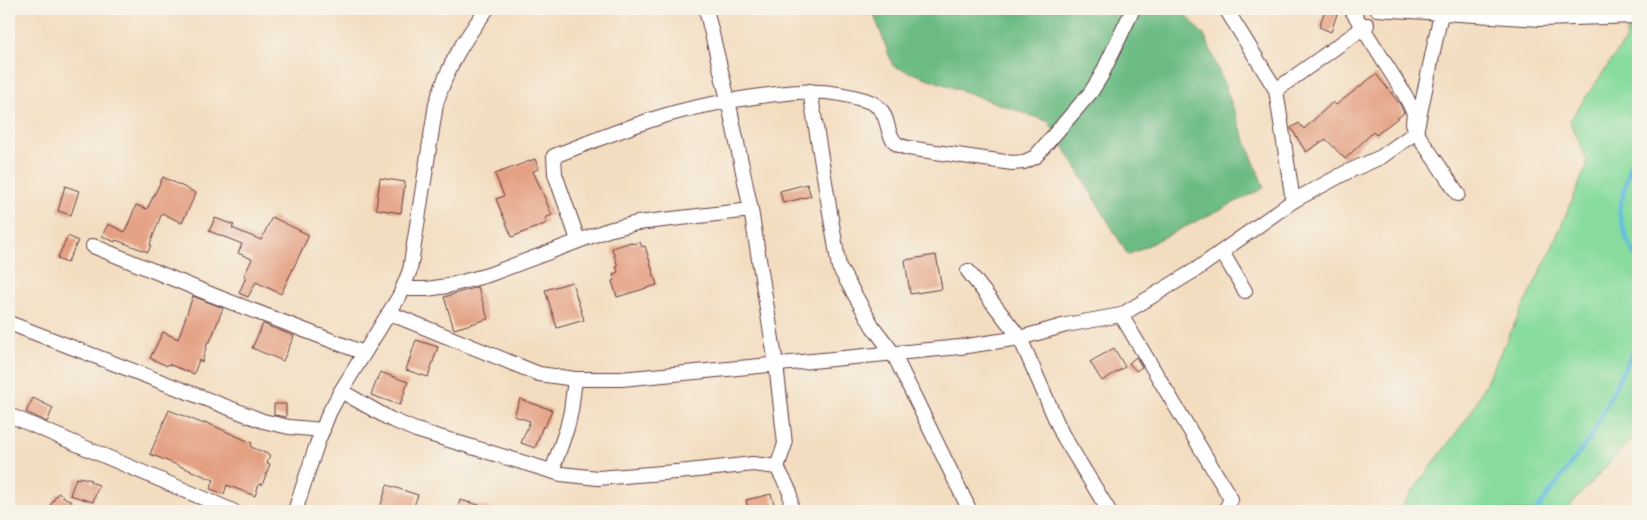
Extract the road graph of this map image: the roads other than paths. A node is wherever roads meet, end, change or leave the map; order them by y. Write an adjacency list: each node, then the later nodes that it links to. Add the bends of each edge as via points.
1 (487, 9): 22 (street, via 457,51 441,87 410,270)
2 (706, 9): 13 (street)
3 (1132, 9): 12 (street, via 1091,92 1035,157 1024,162 1012,163 898,145 881,109 868,101 843,94)
4 (1226, 9): 11 (street)
5 (1351, 9): 10 (street)
6 (1377, 9): 8 (street)
7 (1457, 9): 8 (street)
8 (1442, 11): 9 (street, via 1542,19); 14 (street)
9 (1638, 16)
10 (1365, 27): 11 (street); 14 (street, via 1414,112)
11 (1276, 90): 16 (street)
12 (810, 91): 13 (street); 29 (street, via 839,267 873,328)
13 (728, 100): 17 (street); 18 (street, via 657,118 554,156 555,174)
14 (1416, 132): 15 (street); 16 (street, via 1381,157)
15 (1458, 194)
16 (1293, 201): 20 (street)
17 (751, 210): 18 (street, via 637,223); 30 (street)
18 (578, 240): 22 (street, via 456,284)
19 (93, 246): 28 (street)
20 (1222, 252): 23 (street); 25 (street)
21 (968, 271): 27 (street)
22 (403, 289): 24 (street)
23 (1245, 291)
24 (389, 313): 28 (street); 31 (street, via 538,374)
25 (1121, 315): 27 (street); 42 (street, via 1231,499)
26 (9, 323): 34 (street, via 263,421)
27 (1020, 338): 29 (street); 41 (street, via 1062,434)
28 (364, 353): 32 (street)
29 (893, 353): 30 (street); 40 (street)
30 (776, 364): 31 (street); 35 (street, via 784,444)
31 (575, 380): 36 (street, via 567,428)
32 (341, 391): 34 (street); 36 (street, via 416,430)
33 (9, 415): 37 (street)
34 (323, 430): 38 (street)
35 (777, 467): 36 (street, via 753,464 598,478); 39 (street, via 790,492)
36 (552, 472)
37 (233, 511)
38 (295, 511)
39 (791, 511)
40 (970, 511)
41 (1109, 511)
42 (1226, 511)

